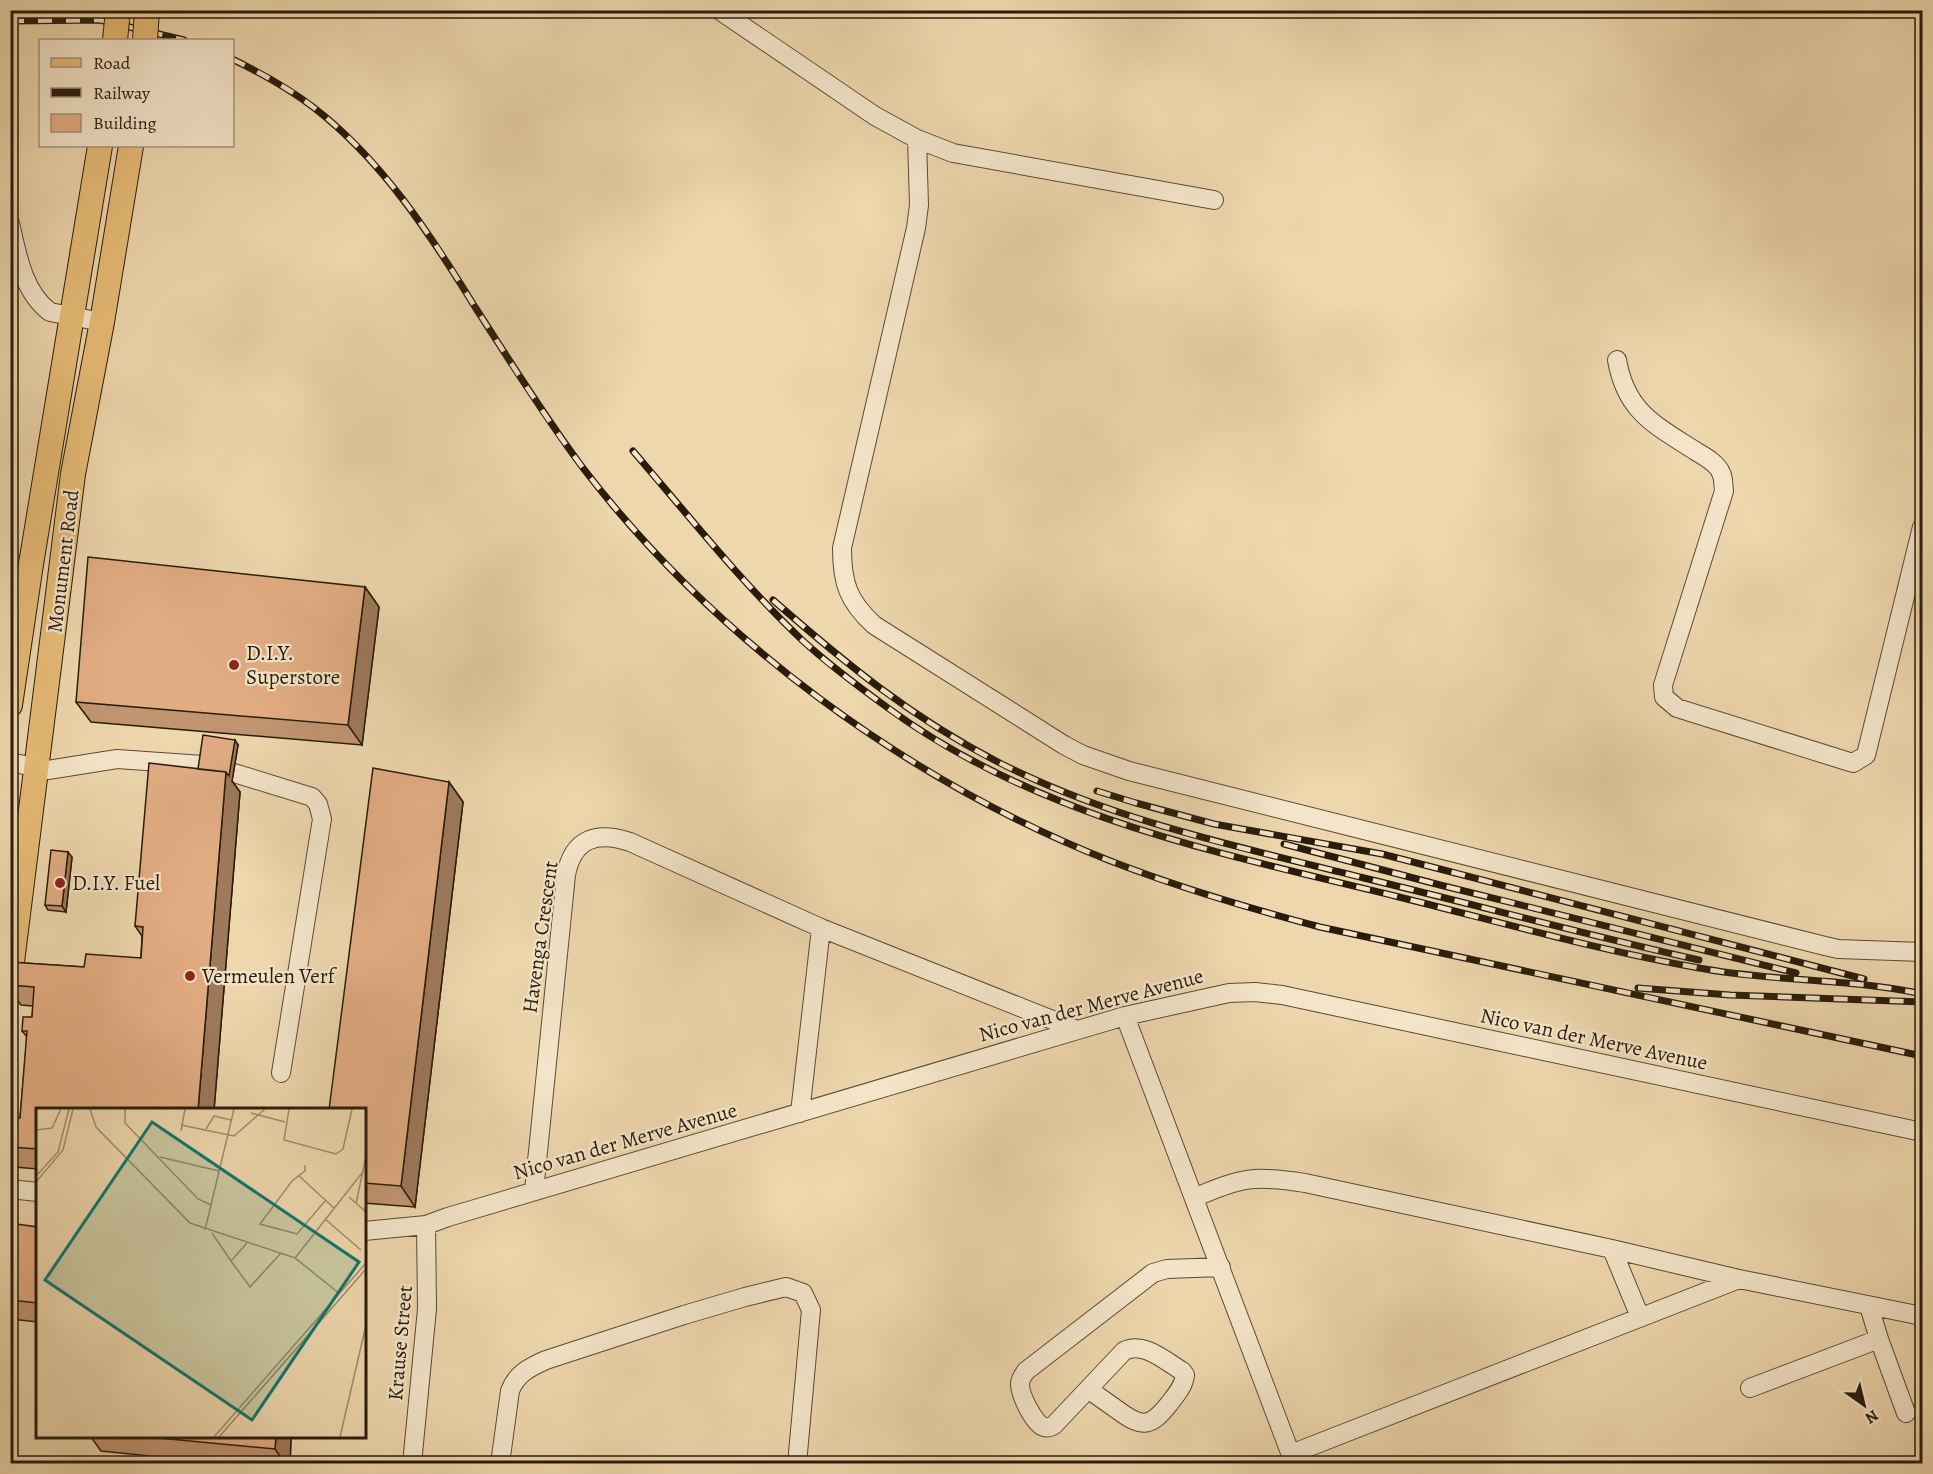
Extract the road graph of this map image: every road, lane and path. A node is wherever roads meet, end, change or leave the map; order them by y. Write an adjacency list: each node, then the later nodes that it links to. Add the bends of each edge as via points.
1 (118, 10): 4 (main road, bridge)
2 (147, 10): 5 (main road, bridge)
3 (719, 10): 6 (street, via 875,116)
4 (115, 39)
5 (145, 39)
6 (917, 139): 9 (street, via 952,153); 23 (street, via 916,228 843,548 848,592 874,625 1064,745 1129,771 1838,949)
7 (100, 147): 11 (main road, Monument Road)
8 (131, 147): 12 (main road, Monument Road)
9 (1214, 200)
10 (10, 223): 11 (street, via 24,276 35,296 50,312)
11 (73, 316): 12 (street); 14 (main road, Monument Road)
12 (102, 322): 15 (main road, Monument Road)
13 (1617, 360): 16 (street, via 1620,380 1630,401 1644,416 1721,471 1724,491 1663,685 1664,697 1677,708 1853,763 1861,760 1866,755)
14 (47, 468): 15 (street); 17 (main road, Monument Road)
15 (73, 474): 20 (main road, Monument Road)
16 (1923, 527)
17 (10, 705)
18 (10, 762): 20 (street)
19 (203, 765): 20 (street, via 117,759)
20 (38, 769): 24 (main road, Monument Road)
21 (234, 773): 27 (street, via 312,797 322,819)
22 (821, 928): 26 (street, Havenga Crescent); 28 (street); 31 (street, Havenga Crescent, via 630,842 598,837 578,847 568,865 565,886)
23 (1923, 952)
24 (10, 978)
25 (1125, 1016): 26 (street, Nico van der Merve Avenue); 29 (street, Nico van der Merve Avenue, via 1229,993 1282,995); 33 (street)
26 (1075, 1029): 28 (street, Nico van der Merve Avenue)
27 (281, 1073)
28 (800, 1113): 31 (street, Nico van der Merve Avenue)
29 (1923, 1132)
30 (10, 1189): 32 (street)
31 (534, 1191): 34 (street, Nico van der Merve Avenue)
32 (36, 1192)
33 (1194, 1198): 36 (street, via 1234,1181 1268,1177); 37 (street)
34 (426, 1225): 35 (street, Nico van der Merve Avenue); 47 (street, Krause Street, via 427,1309)
35 (366, 1231)
36 (1612, 1249): 38 (street); 41 (street)
37 (1221, 1267): 44 (street, via 1153,1273 1026,1371 1020,1385 1025,1402 1043,1427 1054,1425); 46 (street)
38 (1739, 1279): 39 (street); 41 (street)
39 (1869, 1306): 40 (street); 42 (street)
40 (1923, 1316)
41 (1640, 1317): 46 (street)
42 (1879, 1339): 43 (street); 45 (street)
43 (1750, 1388)
44 (1088, 1389): 44 (street, via 1131,1347 1142,1347 1185,1375 1179,1391 1160,1415 1142,1424)
45 (1906, 1413)
46 (1293, 1459)
47 (412, 1464)
48 (500, 1464): 49 (street, via 510,1391 529,1367 684,1315 792,1287 803,1293 811,1310)
49 (797, 1464)

